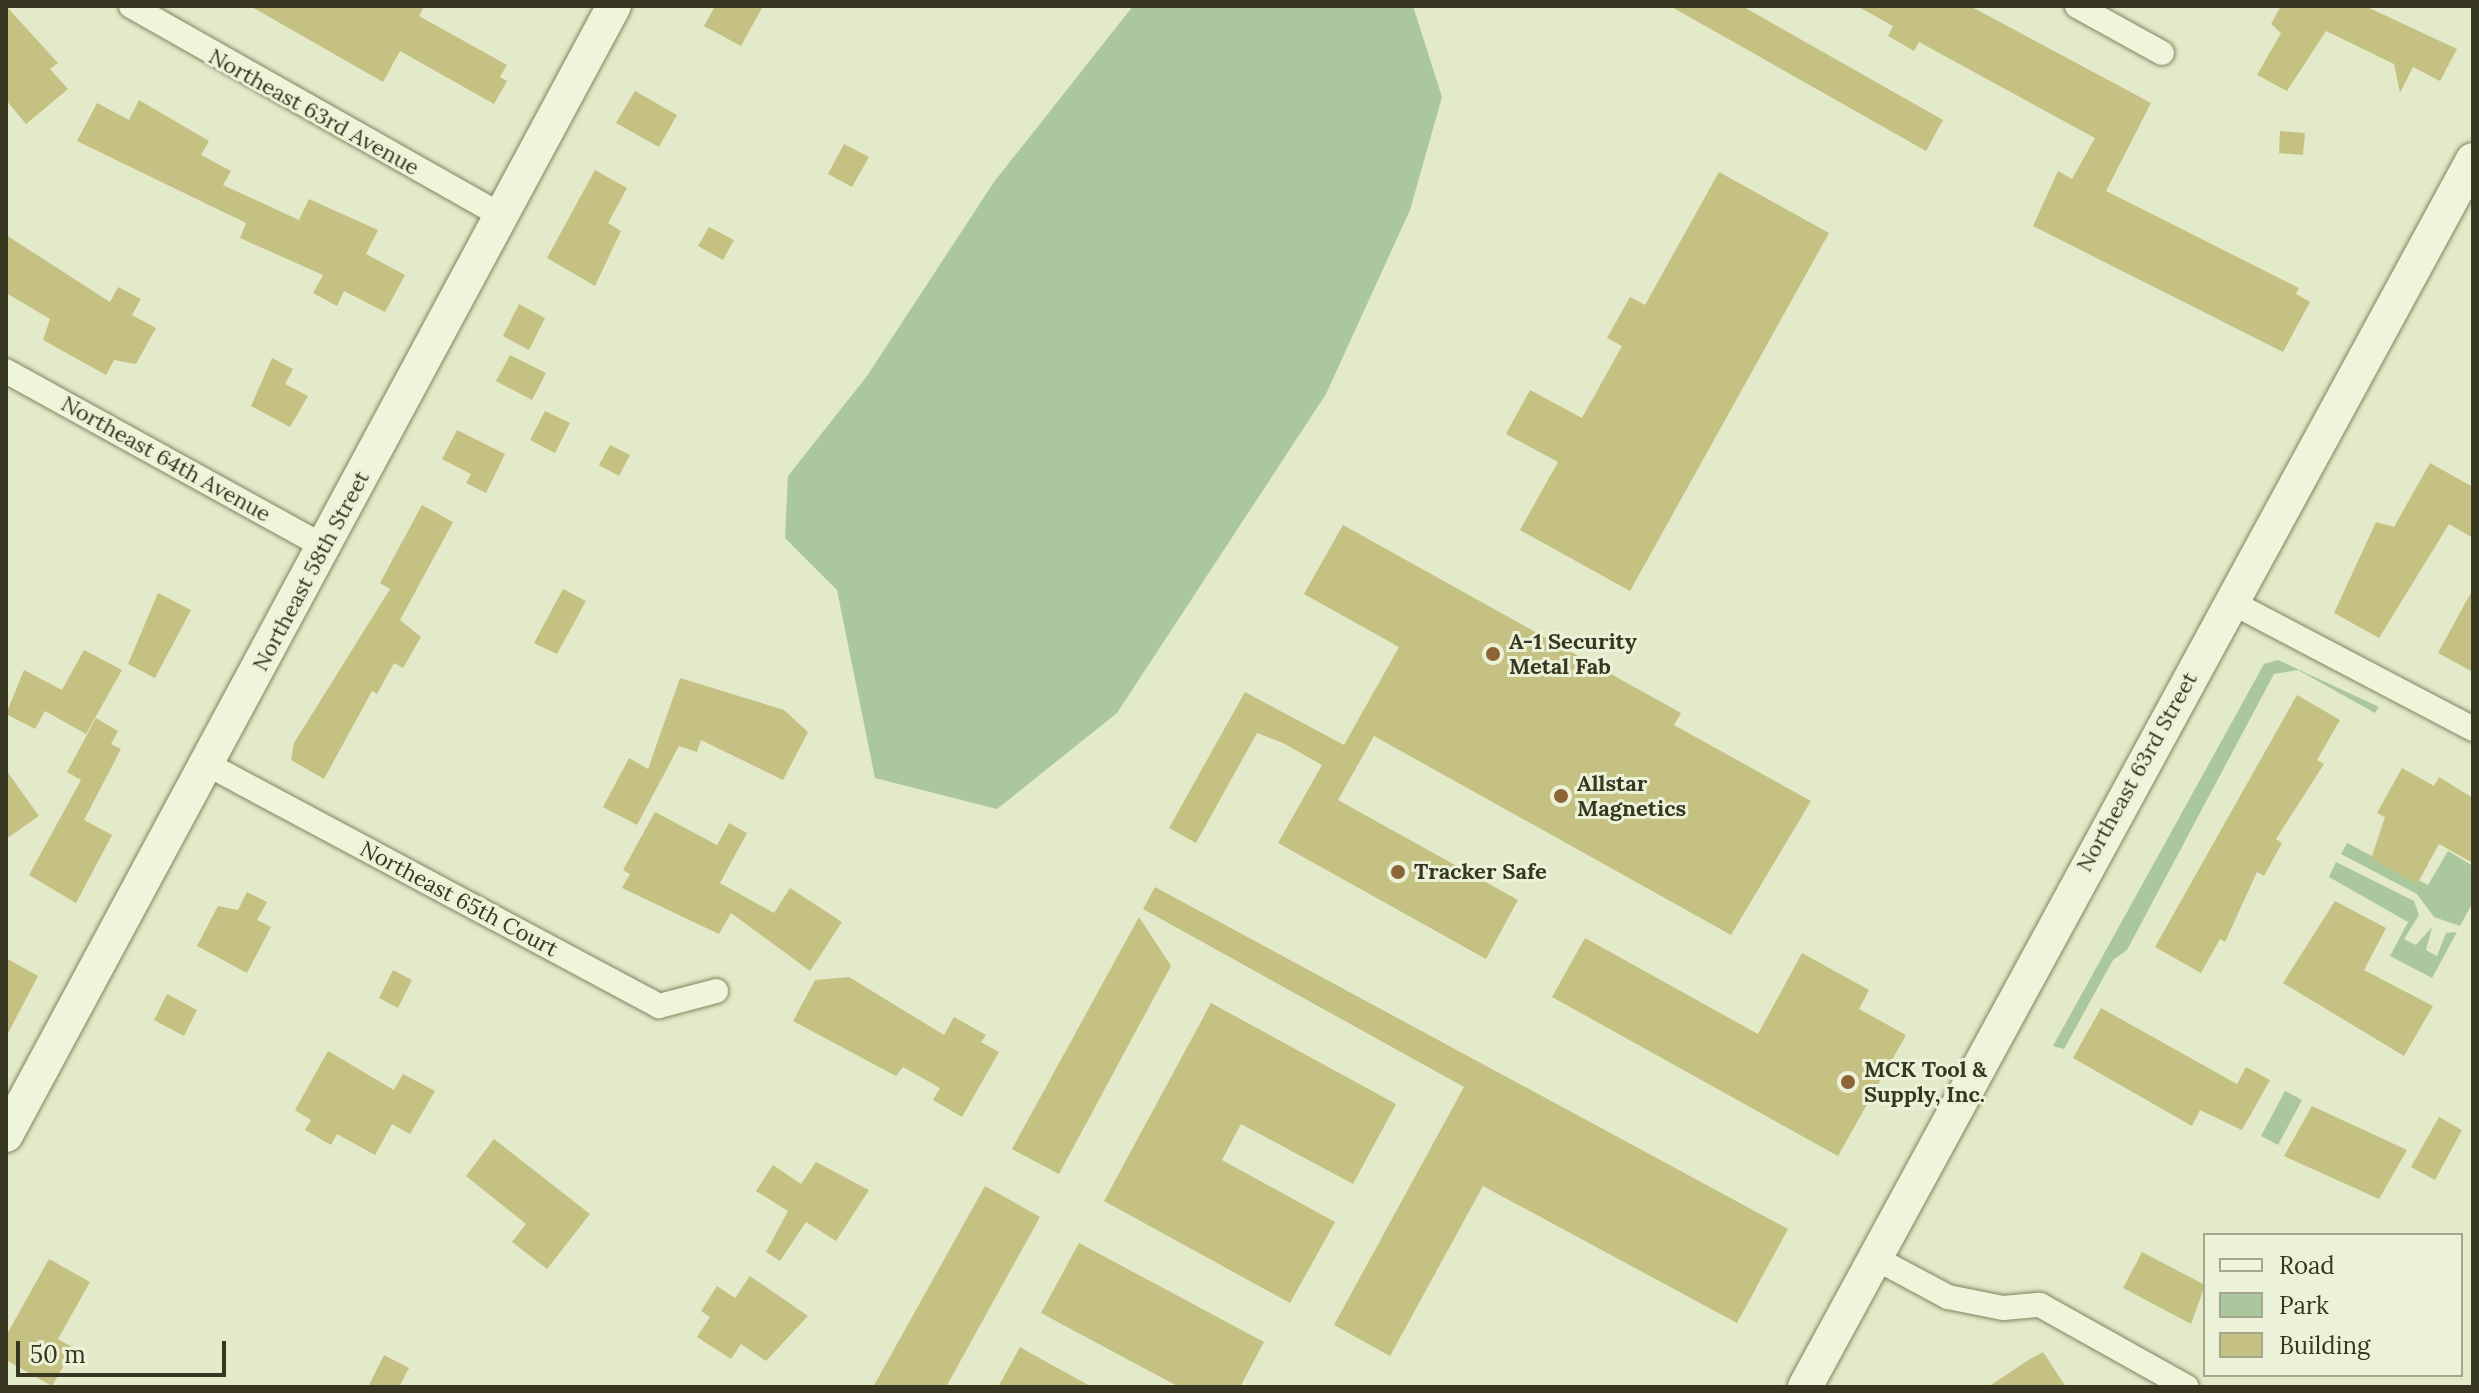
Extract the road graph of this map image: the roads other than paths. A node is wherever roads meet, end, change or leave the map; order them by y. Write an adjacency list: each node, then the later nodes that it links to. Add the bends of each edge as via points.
1 (131, 6): 6 (street, Northeast 63rd Avenue)
2 (614, 6): 6 (main road, Northeast 58th Street)
3 (2077, 6): 4 (street)
4 (2162, 53)
5 (2473, 160): 9 (main road, Northeast 63rd Street)
6 (501, 215): 8 (main road, Northeast 58th Street)
7 (6, 371): 8 (street, Northeast 64th Avenue)
8 (325, 547): 11 (main road, Northeast 58th Street)
9 (2231, 602): 10 (street); 14 (main road, Northeast 63rd Street)
10 (2473, 729)
11 (207, 764): 12 (street, Northeast 65th Court, via 659,1006); 13 (main road, Northeast 58th Street)
12 (716, 991)
13 (7, 1129)
14 (1875, 1258): 15 (main road, Northeast 63rd Street); 16 (street, via 1948,1297 2003,1308 2040,1305)
15 (1805, 1387)
16 (2187, 1387)

